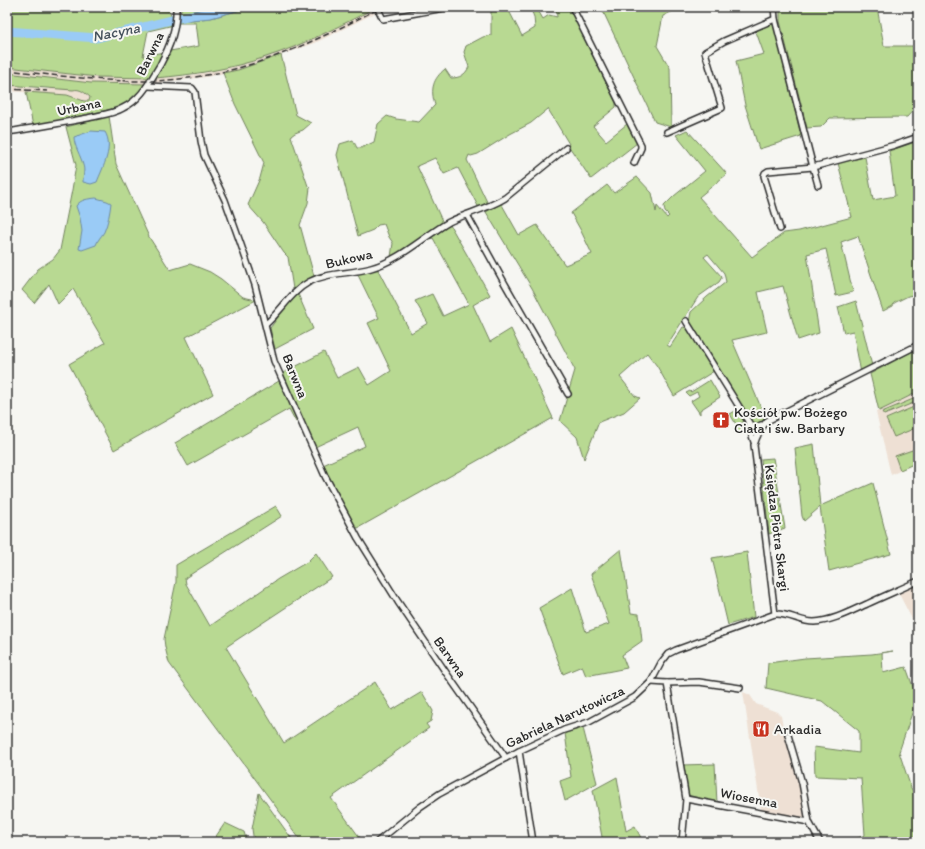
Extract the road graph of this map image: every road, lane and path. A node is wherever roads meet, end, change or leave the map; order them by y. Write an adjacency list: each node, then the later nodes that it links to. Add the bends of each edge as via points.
1 (176, 7): 9 (street, Barwna, via 173,37)
2 (377, 7): 3 (street, via 383,19)
3 (449, 7)
4 (487, 7): 5 (street)
5 (495, 7)
6 (572, 7): 14 (street, via 641,145)
7 (774, 7): 8 (street)
8 (775, 19): 11 (street, via 724,40 705,52 722,108); 15 (street)
9 (148, 86): 10 (street, Urbana, via 134,101 113,112); 20 (street, Barwna, via 192,88 196,92 204,154 225,200)
10 (7, 132)
11 (667, 132)
12 (918, 137): 15 (street)
13 (566, 148): 17 (street, Bukowa, via 505,198)
14 (634, 163)
15 (813, 168): 16 (street); 18 (street, via 765,173)
16 (818, 185)
17 (467, 215): 20 (street, Bukowa, via 450,222 372,268 322,277 308,283 295,292 276,316); 22 (street)
18 (780, 229)
19 (686, 321): 23 (street, Księdza Piotra Skargi)
20 (266, 324): 33 (street, Barwna, via 277,368 325,476 358,538 447,674)
21 (918, 345): 24 (street, Księdza Piotra Skargi)
22 (568, 394)
23 (745, 417): 24 (street, Księdza Piotra Skargi, via 754,428); 25 (street, Księdza Piotra Skargi)
24 (767, 421): 25 (street, Księdza Piotra Skargi, via 757,433)
25 (754, 445): 27 (street, Księdza Piotra Skargi)
26 (918, 581): 27 (street, via 847,613 825,620 808,622 780,613)
27 (775, 614): 28 (street, Gabriela Narutowicza, via 668,654 661,662)
28 (652, 682): 29 (street); 32 (street, Gabriela Narutowicza, via 635,697 589,722 564,730)
29 (667, 683): 30 (street, via 699,682); 34 (street)
30 (740, 688)
31 (788, 735): 35 (street, via 802,783)
32 (519, 751): 33 (street, Gabriela Narutowicza); 37 (street)
33 (506, 758): 36 (street, Gabriela Narutowicza, via 439,794)
34 (686, 799): 35 (street, Wiosenna); 38 (street)
35 (809, 822): 39 (street)
36 (377, 842)
37 (534, 842)
38 (682, 842)
39 (820, 842)

